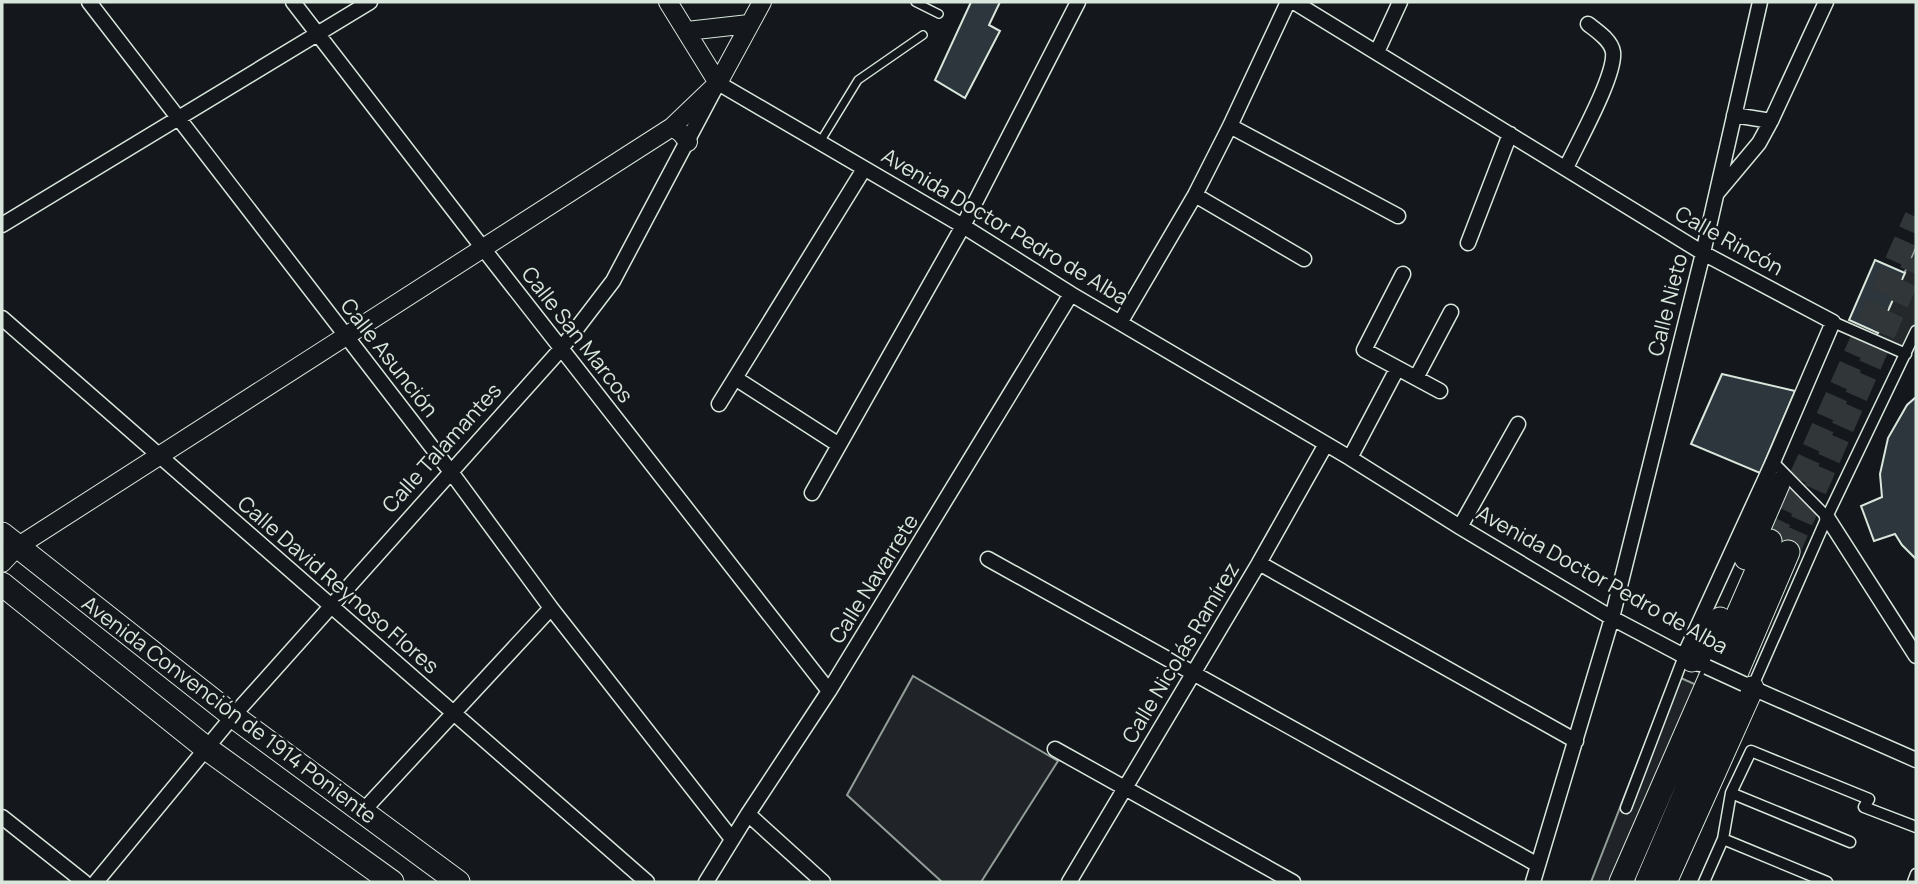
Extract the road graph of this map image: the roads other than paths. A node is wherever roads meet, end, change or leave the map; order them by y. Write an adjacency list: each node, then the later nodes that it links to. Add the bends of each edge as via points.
1 (89, 2): 22 (street, Calle Asunción)
2 (293, 2): 17 (street, Calle San Marcos)
3 (370, 2): 17 (street)
4 (668, 2): 16 (street, Avenida Doctor Pedro de Alba)
5 (762, 2): 14 (street, Calle Talamantes)
6 (915, 2): 13 (lane)
7 (1078, 2): 35 (street)
8 (1288, 2): 24 (street)
9 (1294, 2): 19 (street, Calle Rincón)
10 (1400, 2): 19 (street)
11 (1760, 2): 21 (street, Calle Nieto)
12 (1826, 2): 23 (street)
13 (939, 14)
14 (749, 24): 16 (street); 20 (street, Calle Talamantes)
15 (1588, 24): 29 (street, via 1613,51 1610,73)
16 (687, 32): 20 (street, Avenida Doctor Pedro de Alba)
17 (318, 34): 22 (street); 37 (street, Calle San Marcos)
18 (923, 35): 28 (lane, via 858,80)
19 (1377, 52): 26 (street, Calle Rincón)
20 (718, 83): 25 (street); 27 (street, Calle Talamantes); 28 (street, Avenida Doctor Pedro de Alba)
21 (1734, 115): 23 (street); 31 (street, Calle Nieto)
22 (178, 118): 34 (street); 47 (street, Calle Asunción)
23 (1771, 121): 31 (street, via 1747,159)
24 (1230, 126): 32 (street); 33 (street)
25 (672, 127): 27 (street); 37 (street)
26 (1510, 134): 29 (street, Calle Rincón); 36 (street)
27 (688, 142): 48 (street, Calle Talamantes, via 613,281)
28 (820, 143): 30 (street, Avenida Doctor Pedro de Alba)
29 (1566, 168): 38 (street, Calle Rincón)
30 (864, 169): 35 (street, Avenida Doctor Pedro de Alba); 51 (street)
31 (1717, 193): 38 (street, Calle Nieto)
32 (1195, 195): 39 (street); 45 (street)
33 (1398, 216)
34 (2, 225)
35 (963, 226): 41 (street, Avenida Doctor Pedro de Alba); 57 (street)
36 (1468, 243)
37 (482, 247): 47 (street); 48 (street, Calle San Marcos)
38 (1703, 253): 44 (street, Calle Rincón); 71 (street, Calle Nieto)
39 (1304, 258)
40 (1403, 275): 50 (street, via 1364,348)
41 (1071, 294): 45 (street, Avenida Doctor Pedro de Alba); 76 (street, Calle Navarrete)
42 (1451, 312): 52 (street)
43 (2, 318): 58 (street, Calle David Reynoso Flores)
44 (1833, 322): 49 (street); 61 (street)
45 (1120, 323): 56 (street, Avenida Doctor Pedro de Alba)
46 (1916, 331): 49 (street)
47 (345, 336): 58 (street); 60 (street, Calle Asunción)
48 (561, 349): 60 (street, Calle Talamantes); 76 (street, Calle San Marcos)
49 (1906, 354): 63 (street)
50 (1397, 369): 52 (street); 59 (street)
51 (735, 377): 54 (street); 57 (street)
52 (1416, 378): 53 (street)
53 (1440, 391)
54 (719, 404)
55 (1518, 424): 64 (street)
56 (1326, 444): 59 (street, Avenida Doctor Pedro de Alba); 67 (street, Calle Nicolás Ramírez)
57 (839, 445): 62 (street)
58 (158, 456): 65 (street); 69 (street, Calle David Reynoso Flores)
59 (1350, 458): 64 (street, Avenida Doctor Pedro de Alba)
60 (451, 472): 69 (street, Calle Talamantes); 70 (street, Calle Asunción)
61 (1775, 473): 63 (street); 73 (main road, via 1712,639)
62 (812, 492)
63 (1827, 517): 72 (street); 75 (street)
64 (1460, 527): 71 (street, Avenida Doctor Pedro de Alba)
65 (7, 548): 78 (main road, Avenida Convención de 1914 Poniente)
66 (988, 559): 74 (street)
67 (1259, 563): 74 (street, Calle Nicolás Ramírez); 79 (street)
68 (2, 584): 80 (main road, Avenida Convención de 1914 Poniente)
69 (332, 607): 77 (street, Calle David Reynoso Flores); 78 (street, Calle Talamantes)
70 (551, 608): 77 (street); 90 (street, Calle Asunción)
71 (1612, 618): 73 (street, Avenida Doctor Pedro de Alba); 79 (street, Calle Nieto)
72 (1916, 656)
73 (1694, 661): 75 (street, Avenida Doctor Pedro de Alba, bridge); 85 (street)
74 (1193, 675): 83 (street, Calle Nicolás Ramírez); 93 (street)
75 (1748, 686): 82 (street, Avenida Doctor Pedro de Alba); 107 (main road)
76 (829, 691): 87 (street, Calle Navarrete)
77 (453, 714): 86 (street); 101 (street, Calle David Reynoso Flores)
78 (233, 716): 80 (street, Calle Talamantes); 86 (main road, Avenida Convención de 1914 Poniente)
79 (1577, 741): 93 (street, Calle Nieto)
80 (206, 747): 98 (street, Calle Talamantes); 99 (main road, Avenida Convención de 1914 Poniente)
81 (1055, 749): 83 (street)
82 (1916, 760)
83 (1125, 786): 96 (street, Calle Nicolás Ramírez); 103 (street)
84 (1731, 793): 89 (street, via 1751,751 1869,799 1864,807); 91 (street); 92 (street)
85 (1626, 808)
86 (362, 813): 100 (main road, Avenida Convención de 1914 Poniente)
87 (748, 814): 90 (street, Calle Navarrete); 95 (street)
88 (2, 817): 97 (street)
89 (1916, 827)
90 (733, 839): 102 (street, Calle Navarrete)
91 (1723, 839): 108 (street); 109 (street)
92 (1850, 842)
93 (1538, 865): 104 (street, Calle Nieto)
94 (1916, 874): 110 (street)
95 (818, 880)
96 (1072, 881)
97 (84, 882)
98 (96, 882)
99 (392, 882)
100 (458, 882)
101 (647, 882)
102 (706, 882)
103 (1293, 882)
104 (1533, 882)
105 (1621, 882): 106 (main road, via 1779,547)
106 (1647, 882)
107 (1665, 882)
108 (1705, 882)
109 (1826, 882)
110 (1913, 882)

